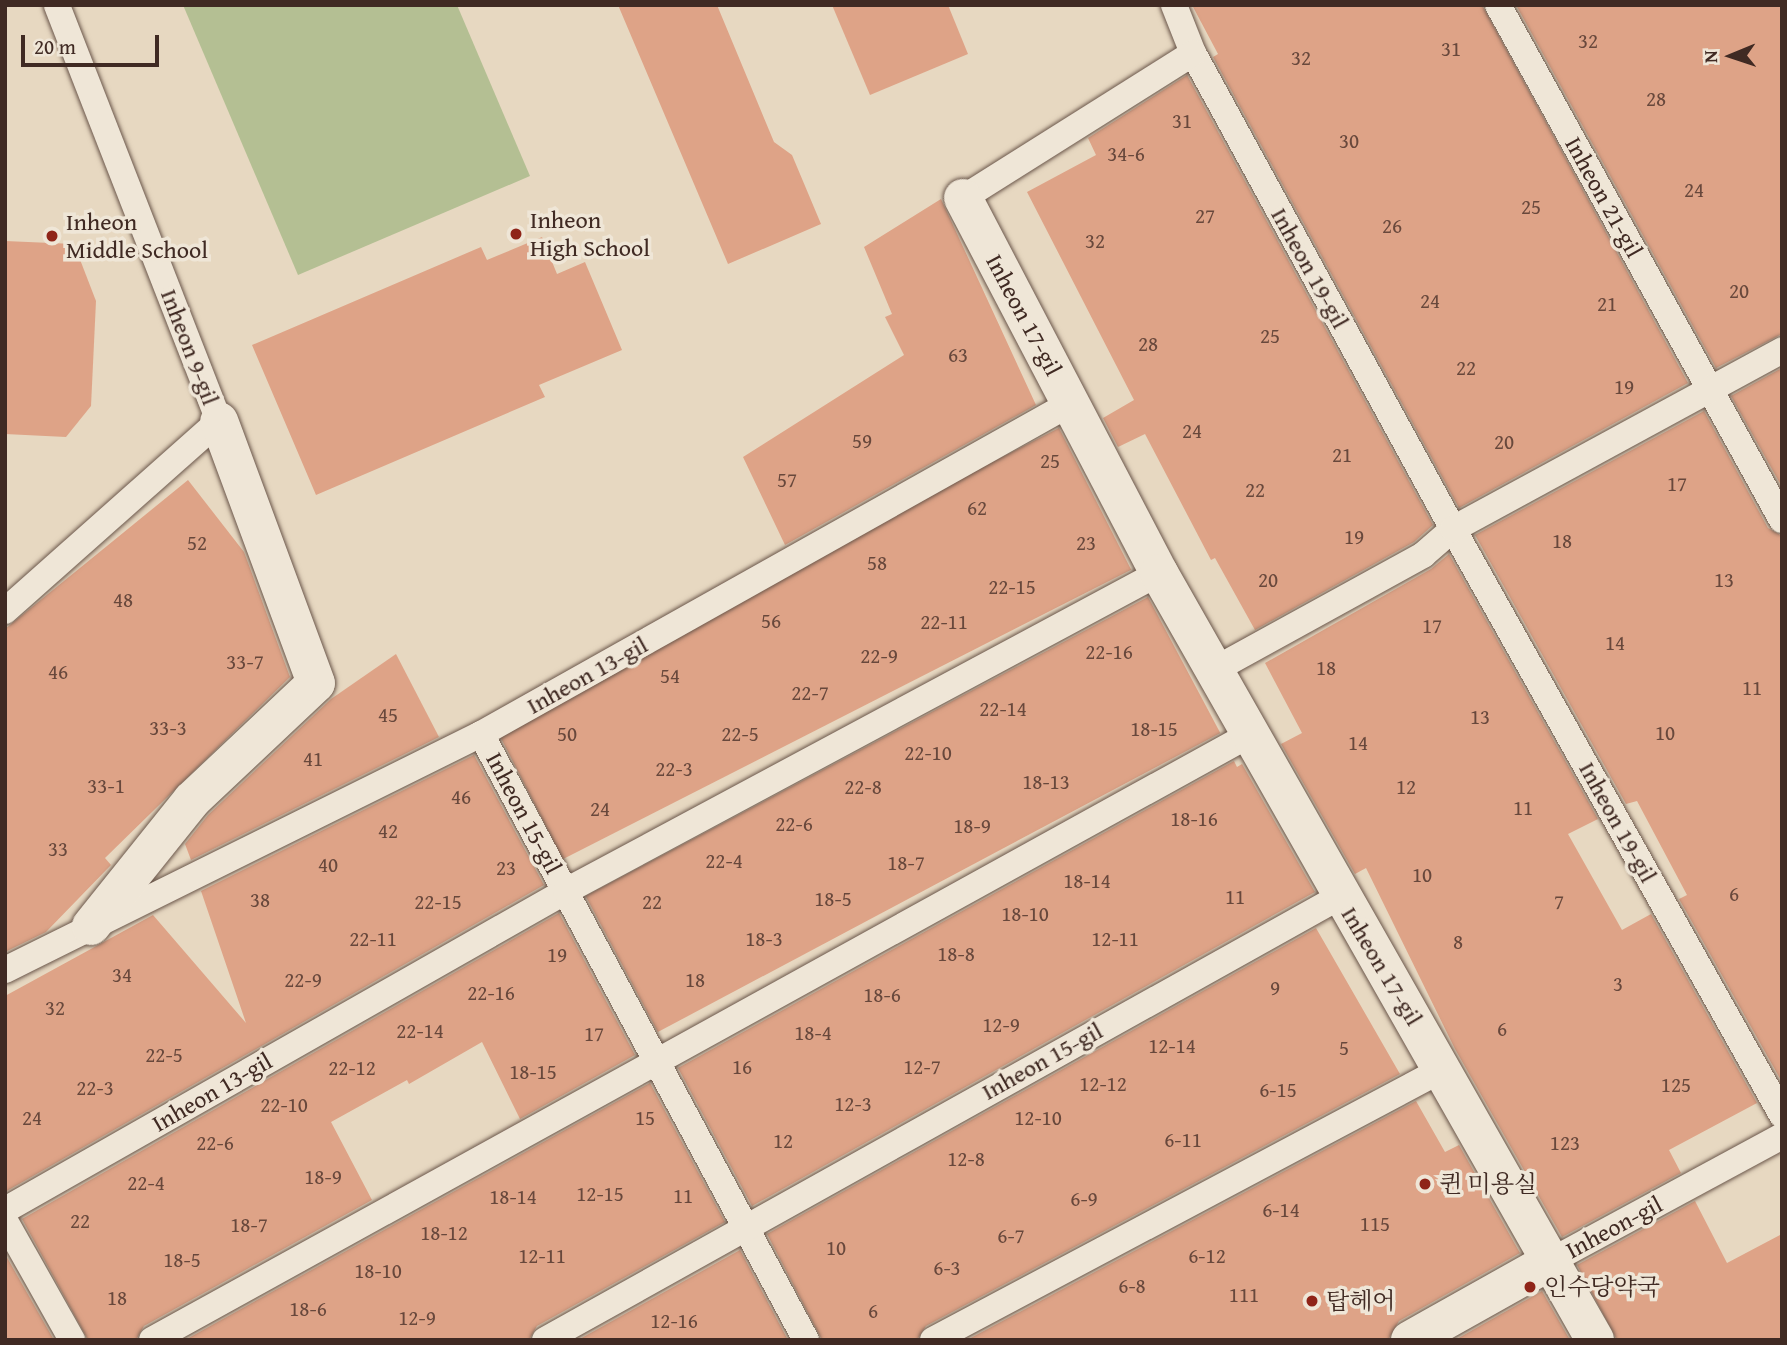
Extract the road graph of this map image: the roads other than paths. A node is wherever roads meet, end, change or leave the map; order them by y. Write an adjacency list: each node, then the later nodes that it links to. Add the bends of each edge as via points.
1 (51, 5): 2 (lane)
2 (57, 5): 10 (lane, Inheon 9-gil)
3 (1174, 5): 5 (lane, Inheon 19-gil)
4 (1498, 5): 8 (lane, Inheon 21-gil)
5 (1193, 53): 6 (lane, Inheon 17-gil); 12 (lane, Inheon 19-gil)
6 (963, 198): 9 (street, Inheon 17-gil)
7 (1782, 350): 8 (lane)
8 (1710, 389): 11 (lane, Inheon 21-gil); 12 (lane)
9 (1071, 403): 13 (street, Inheon 17-gil); 16 (lane, Inheon 13-gil)
10 (219, 421): 14 (lane, Inheon 9-gil); 20 (street, Inheon 13-gil, via 316,683 192,800)
11 (1782, 520)
12 (1453, 528): 15 (lane, via 1423,555); 24 (lane, Inheon 19-gil)
13 (1158, 573): 15 (street, Inheon 17-gil); 18 (lane, Inheon 15-gil)
14 (5, 611)
15 (1214, 670): 17 (street, Inheon 17-gil)
16 (481, 734): 18 (lane, Inheon 15-gil); 20 (lane, Inheon 13-gil)
17 (1249, 735): 19 (street, Inheon 17-gil); 22 (lane)
18 (566, 891): 22 (lane, Inheon 15-gil); 26 (lane, Inheon 13-gil)
19 (1340, 896): 23 (street, Inheon 17-gil); 27 (lane, Inheon 15-gil)
20 (91, 926): 21 (lane, Inheon 13-gil)
21 (5, 970)
22 (656, 1061): 27 (lane, Inheon 15-gil); 30 (lane)
23 (1443, 1069): 28 (street, Inheon 17-gil); 33 (lane)
24 (1782, 1115)
25 (1782, 1136): 28 (lane, Inheon-gil)
26 (6, 1220): 29 (lane, Inheon 13-gil)
27 (744, 1225): 31 (lane); 32 (lane, Inheon 15-gil)
28 (1551, 1261): 34 (street, Inheon-gil); 35 (street, Inheon 17-gil)
29 (72, 1340)
30 (152, 1340)
31 (545, 1340)
32 (806, 1340)
33 (933, 1340)
34 (1410, 1340)
35 (1595, 1340)

